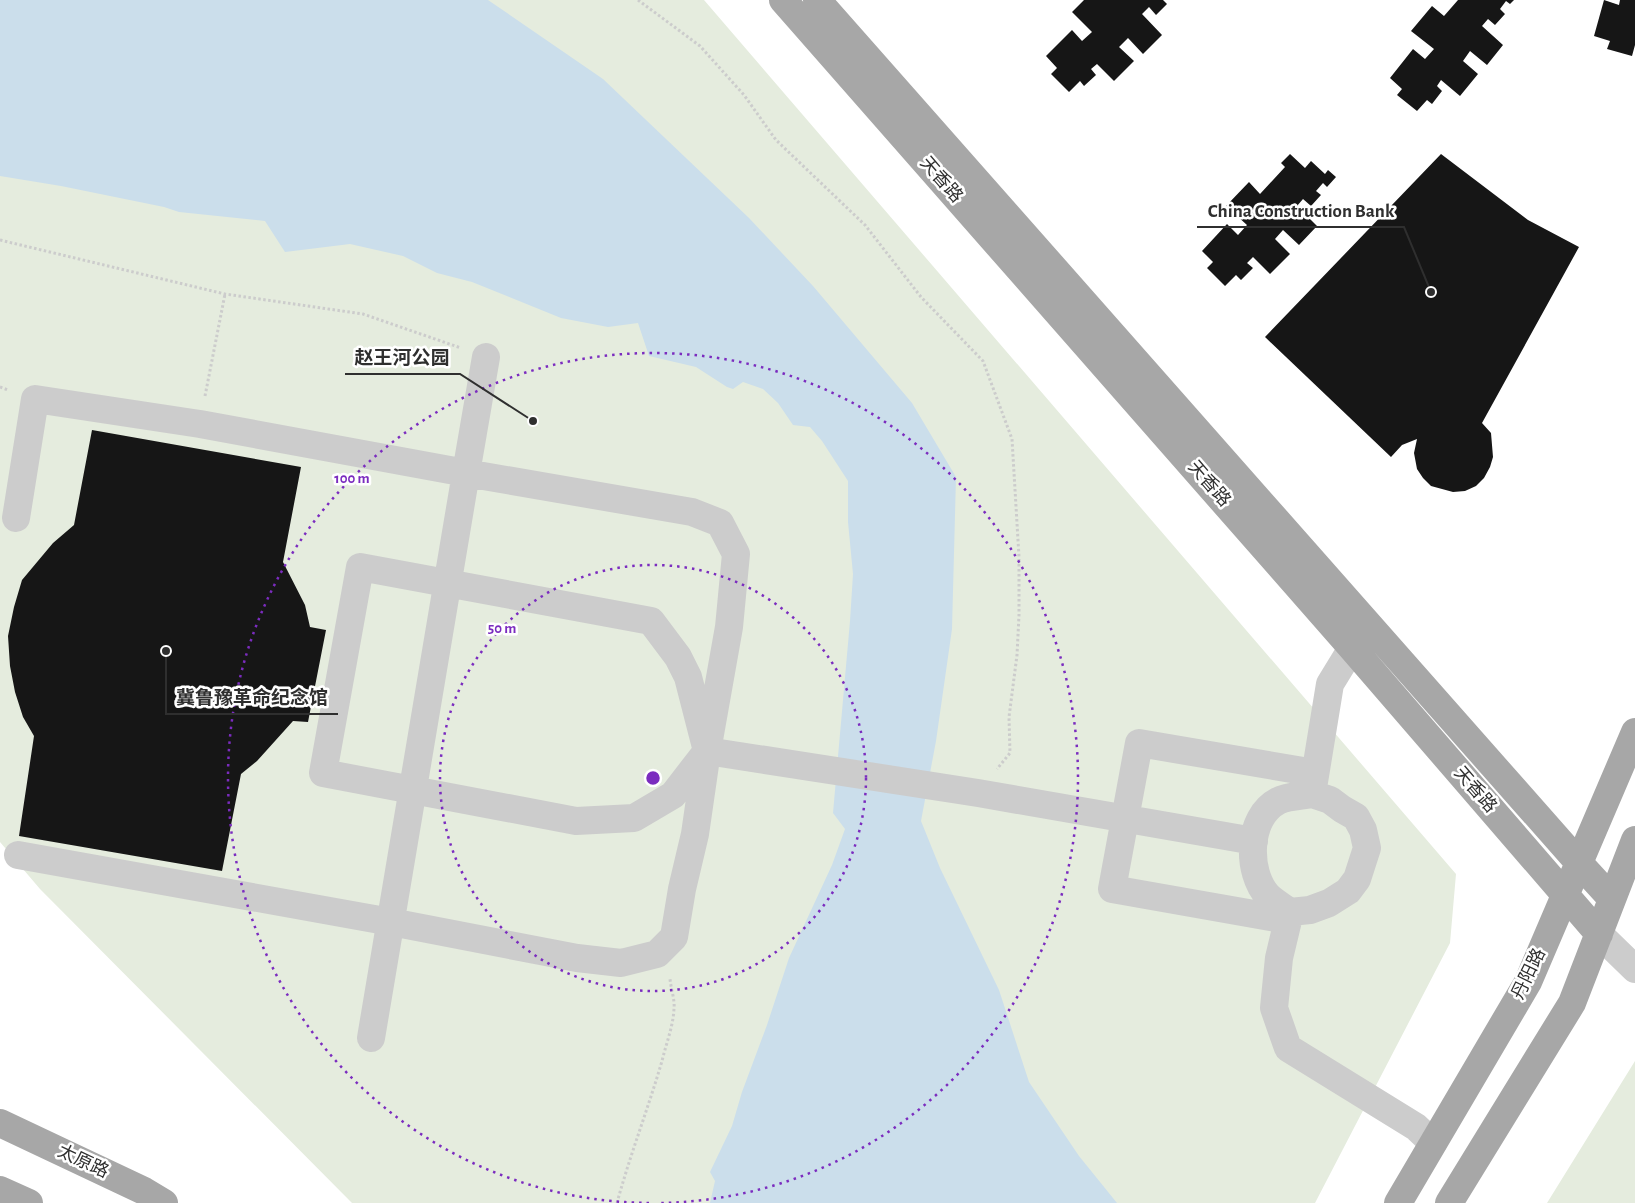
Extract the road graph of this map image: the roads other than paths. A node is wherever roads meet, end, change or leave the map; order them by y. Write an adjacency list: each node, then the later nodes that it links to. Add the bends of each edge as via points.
1 (783, 0): 7 (main road, 天香路)
2 (818, 0): 16 (main road, 天香路)
3 (486, 358): 4 (street)
4 (466, 473): 5 (street, via 200,424 35,399); 6 (street); 9 (street, via 692,512 720,523 736,554 729,627)
5 (16, 518)
6 (448, 583): 9 (street, via 651,621 678,657 688,677); 11 (street); 11 (street, via 360,567 323,773)
7 (1352, 648): 10 (street, via 1330,684); 17 (main road, 天香路)
8 (1635, 732): 16 (main road, 丹阳路)
9 (707, 750): 11 (street, via 673,795 634,818 576,820); 12 (street); 20 (street, via 695,834 674,937 657,954 621,963 577,958)
10 (1313, 783): 12 (street, via 1139,743); 14 (street, via 1266,809 1256,827); 19 (street, via 1330,800 1356,817 1367,848 1357,879 1348,891 1329,903)
11 (413, 789): 20 (street)
12 (1125, 819): 14 (street); 19 (street, via 1112,889)
13 (1635, 840): 18 (main road)
14 (1254, 841): 19 (street, via 1257,877 1268,896)
15 (18, 855): 20 (street)
16 (1579, 863): 17 (main road, 丹阳路); 18 (main road, 天香路)
17 (1565, 895): 21 (main road, 天香路); 25 (main road, 丹阳路, via 1528,982)
18 (1612, 899): 21 (main road)
19 (1289, 916): 25 (street, via 1279,958 1274,1008 1288,1048 1416,1127)
20 (391, 922): 23 (street)
21 (1599, 934): 22 (street, 天香路); 30 (main road, via 1572,1003)
22 (1635, 969)
23 (372, 1038)
24 (0, 1123): 28 (main road, 太原路)
25 (1433, 1143): 29 (main road, 丹阳路)
26 (0, 1190): 27 (main road)
27 (29, 1203)
28 (164, 1203)
29 (1398, 1203)
30 (1449, 1203)

